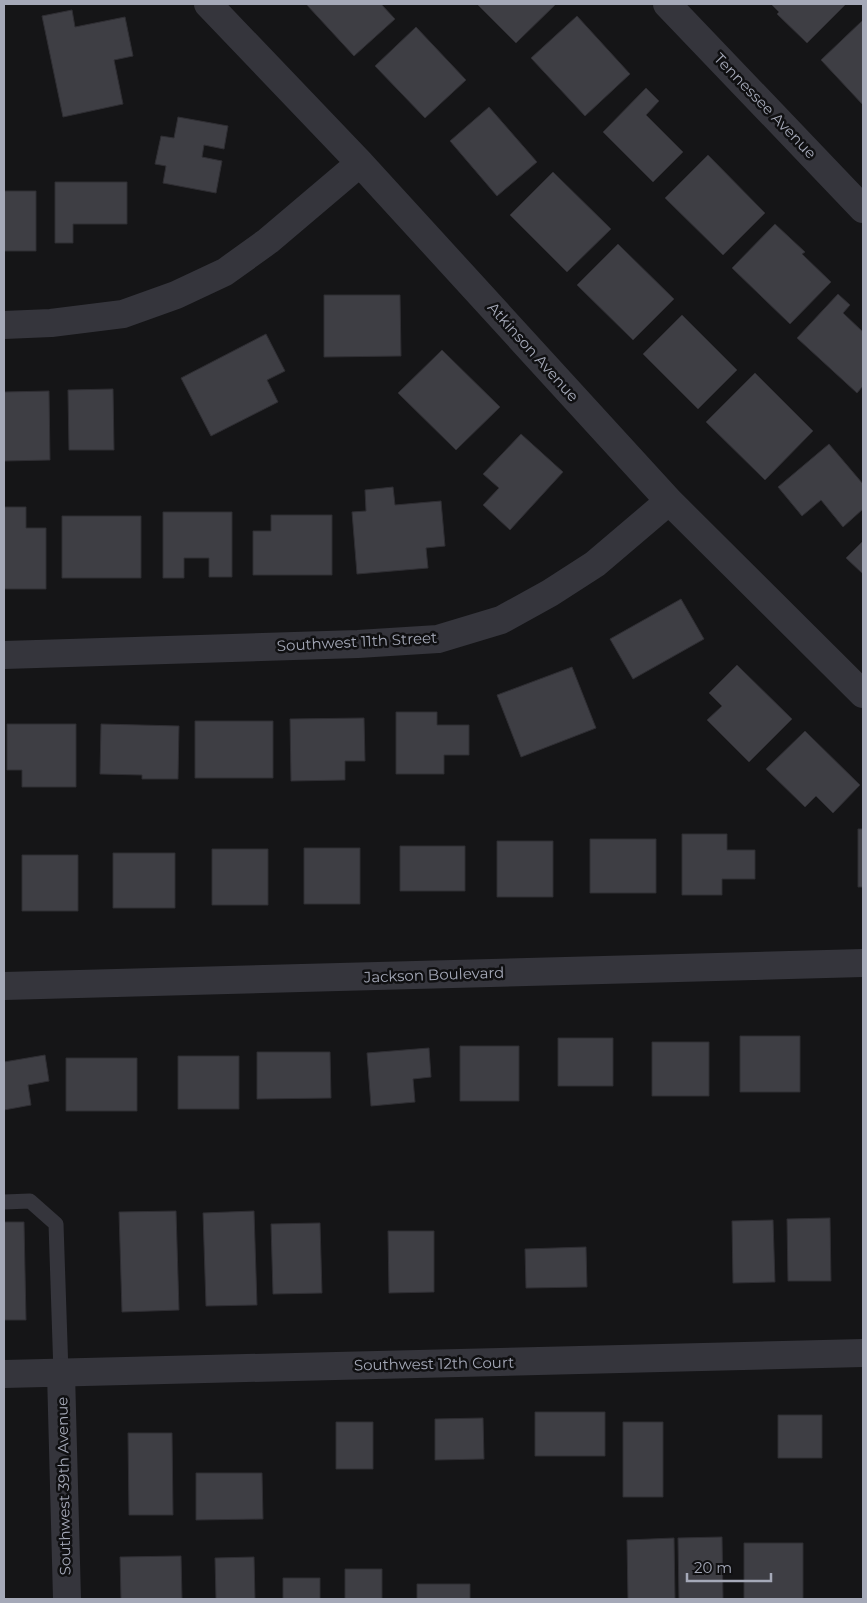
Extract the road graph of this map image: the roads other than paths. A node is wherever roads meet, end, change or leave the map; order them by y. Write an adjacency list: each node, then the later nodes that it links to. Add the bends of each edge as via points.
1 (208, 4): 3 (street, Atkinson Avenue)
2 (667, 4): 4 (street, Tennessee Avenue)
3 (360, 163): 5 (street, via 268,241 217,276 123,314); 6 (street, Atkinson Avenue)
4 (863, 209)
5 (4, 326)
6 (669, 501): 7 (street, Southwest 11th Street, via 595,564 550,593 501,620 438,639); 8 (street, Atkinson Avenue)
7 (4, 655)
8 (863, 694)
9 (863, 963): 10 (street, Jackson Boulevard)
10 (4, 986)
11 (4, 1202): 13 (lane, via 30,1201 56,1224)
12 (863, 1353): 13 (street, Southwest 12th Court)
13 (61, 1373): 14 (street, Southwest 12th Court); 15 (street, Southwest 39th Avenue)
14 (4, 1374)
15 (67, 1599)

